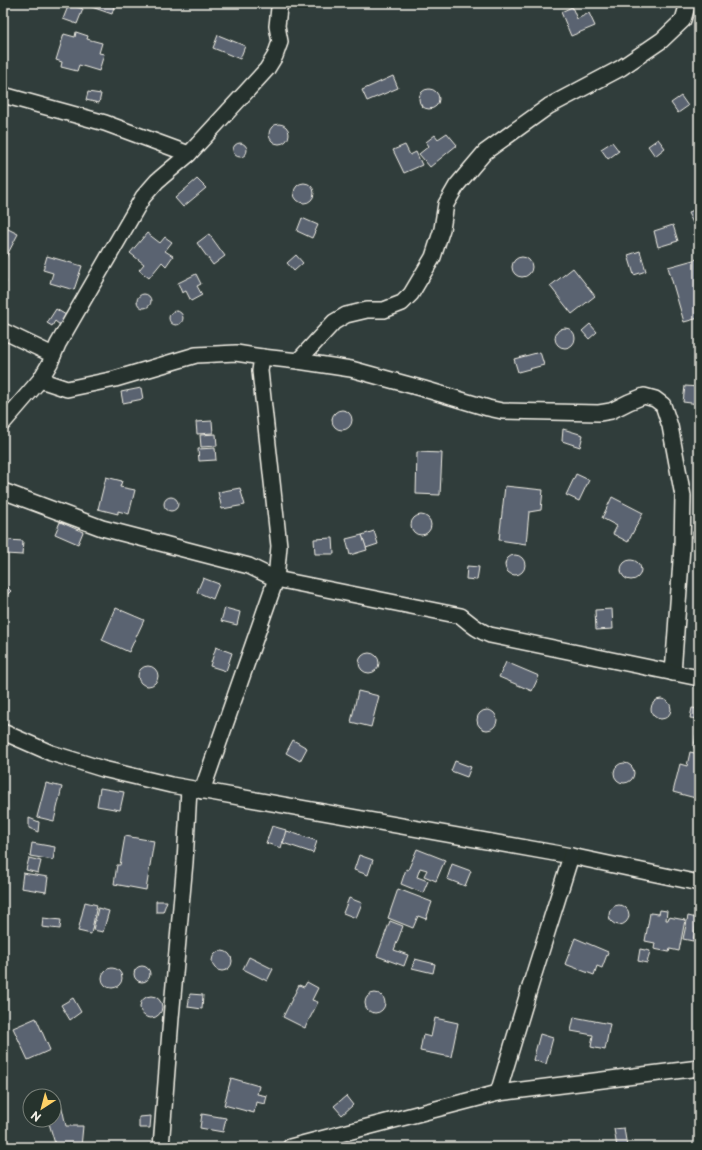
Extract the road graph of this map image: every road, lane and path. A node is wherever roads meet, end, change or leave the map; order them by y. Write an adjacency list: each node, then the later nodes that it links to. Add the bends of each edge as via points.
1 (281, 3): 4 (street, via 277,26 280,42 275,56)
2 (688, 3): 8 (street, via 684,20 662,40 621,68 549,106 485,152 457,185 446,204 433,257 411,294 402,303 384,310 367,310 346,315 334,322)
3 (3, 95): 4 (street, via 105,123)
4 (189, 154): 6 (street, via 157,181 143,197)
5 (3, 330): 6 (street)
6 (53, 355): 9 (street)
7 (262, 357): 8 (street); 9 (street, via 236,353 196,355 115,379 67,389); 12 (street, via 260,371 279,546)
8 (298, 361): 13 (street, via 351,369 502,411 599,413 611,411 644,396 663,405 670,426 683,496)
9 (40, 380): 10 (street)
10 (3, 423)
11 (3, 491): 12 (street, via 102,528 249,566)
12 (276, 579): 13 (street, via 461,616 476,629 490,635); 16 (street)
13 (673, 673): 14 (street)
14 (699, 678)
15 (3, 732): 16 (street, via 51,754 103,769)
16 (196, 790): 17 (street); 21 (street, via 185,862)
17 (571, 856): 18 (street); 20 (street)
18 (699, 883)
19 (699, 1068): 20 (street)
20 (498, 1093): 22 (street)
21 (161, 1147)
22 (290, 1147)

